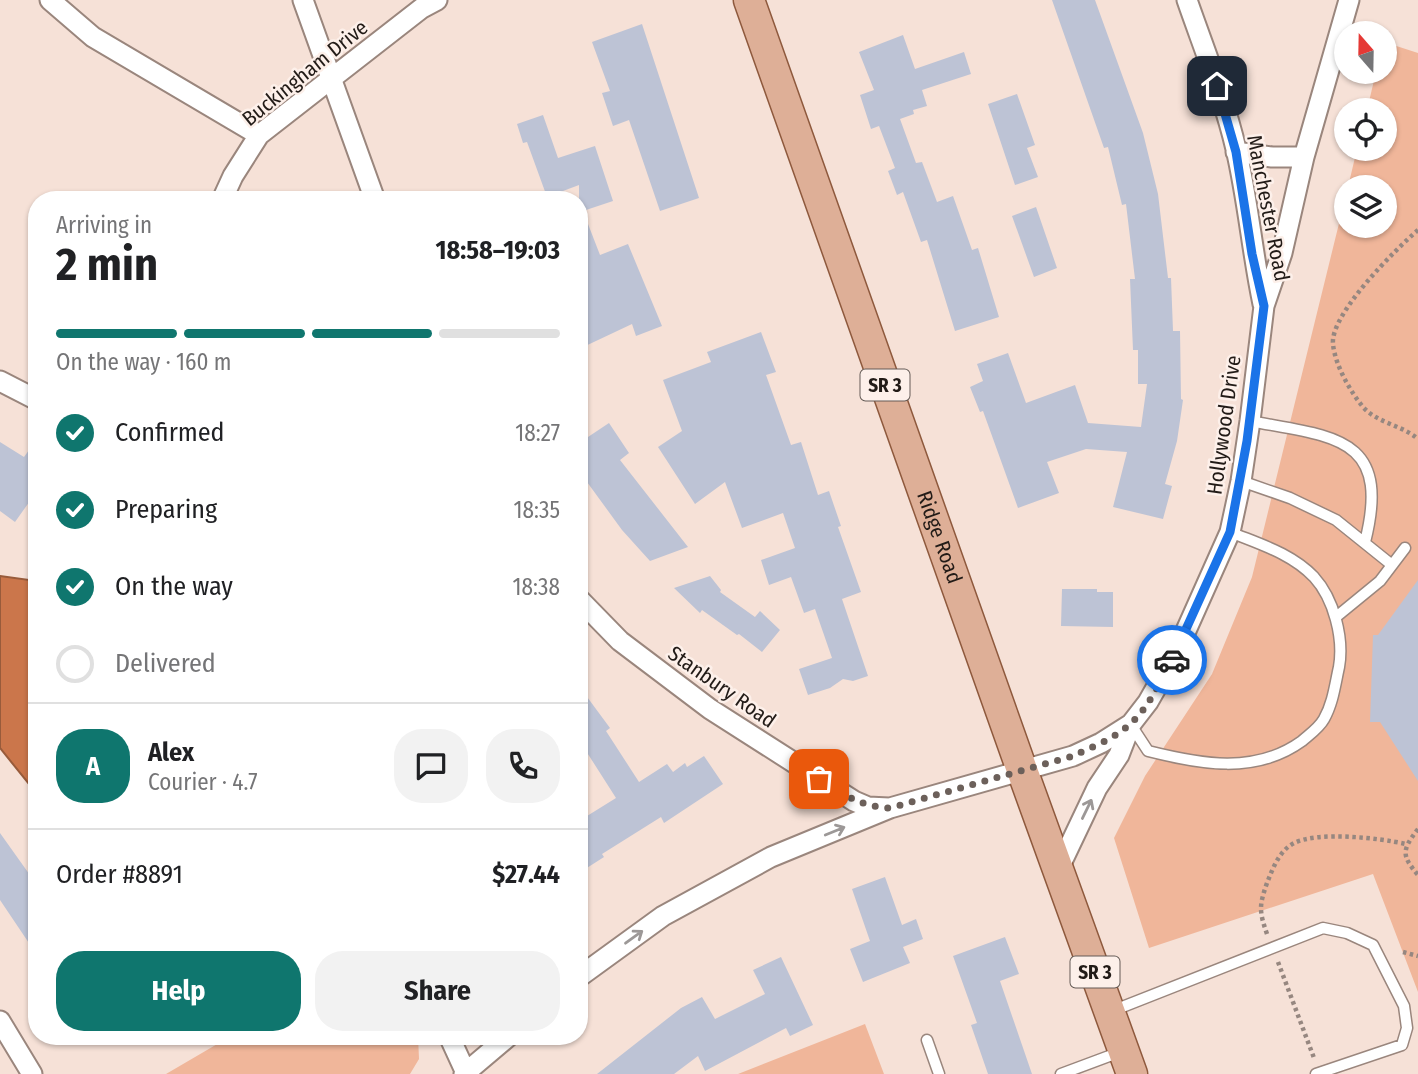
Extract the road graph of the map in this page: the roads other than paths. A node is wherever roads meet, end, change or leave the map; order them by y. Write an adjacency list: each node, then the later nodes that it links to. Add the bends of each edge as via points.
1 (50, 0): 8 (street, via 93,37)
2 (303, 0): 7 (street)
3 (437, 0): 7 (street, Buckingham Drive)
4 (749, 0): 25 (main road, Ridge Road / SR 3)
5 (1187, 0): 9 (street, Manchester Road)
6 (1349, 0): 10 (street, Hollywood Drive)
7 (331, 79): 8 (street, Buckingham Drive); 12 (street)
8 (259, 135): 11 (street, Buckingham Drive)
9 (1236, 152): 10 (street); 13 (street, Manchester Road)
10 (1304, 157): 13 (street, Hollywood Drive, via 1282,253)
11 (226, 191)
12 (372, 191)
13 (1264, 306): 16 (street, Hollywood Drive)
14 (0, 381): 15 (street)
15 (28, 395)
16 (1250, 421): 17 (street, Hollywood Drive); 19 (lane, via 1332,438 1360,455 1371,497)
17 (1241, 481): 18 (street, Hollywood Drive); 19 (lane, via 1336,520)
18 (1230, 532): 23 (lane, via 1264,544 1313,577); 24 (street, Hollywood Drive, via 1176,653)
19 (1365, 542): 21 (lane)
20 (1405, 548): 21 (lane)
21 (1392, 565): 23 (lane, via 1380,581)
22 (588, 608): 26 (street, Stanbury Road, via 620,641 710,709 854,802)
23 (1336, 617): 24 (lane, via 1341,657 1333,698 1316,730 1292,748 1242,764 1197,763 1147,751)
24 (1130, 724): 25 (street, Hollywood Drive, via 1073,756); 27 (street, one-way to 24, via 1097,788 1119,755)
25 (1022, 770): 26 (street, Hollywood Drive); 27 (main road, Ridge Road / SR 3)
26 (890, 808): 28 (street, Hollywood Drive, one-way to 26, via 663,916 725,881)
27 (1058, 870): 29 (main road, Ridge Road / SR 3)
28 (588, 970)
29 (1109, 1012): 34 (main road, Ridge Road / SR 3); 36 (lane, via 1323,928 1347,933 1373,945 1404,1006 1407,1028 1402,1045)
30 (0, 1021): 37 (street)
31 (927, 1040): 38 (lane)
32 (453, 1045): 35 (street)
33 (498, 1045): 35 (street)
34 (1128, 1062): 39 (lane)
35 (465, 1073)
36 (1318, 1073)
37 (32, 1074)
38 (939, 1074)
39 (1061, 1074)

